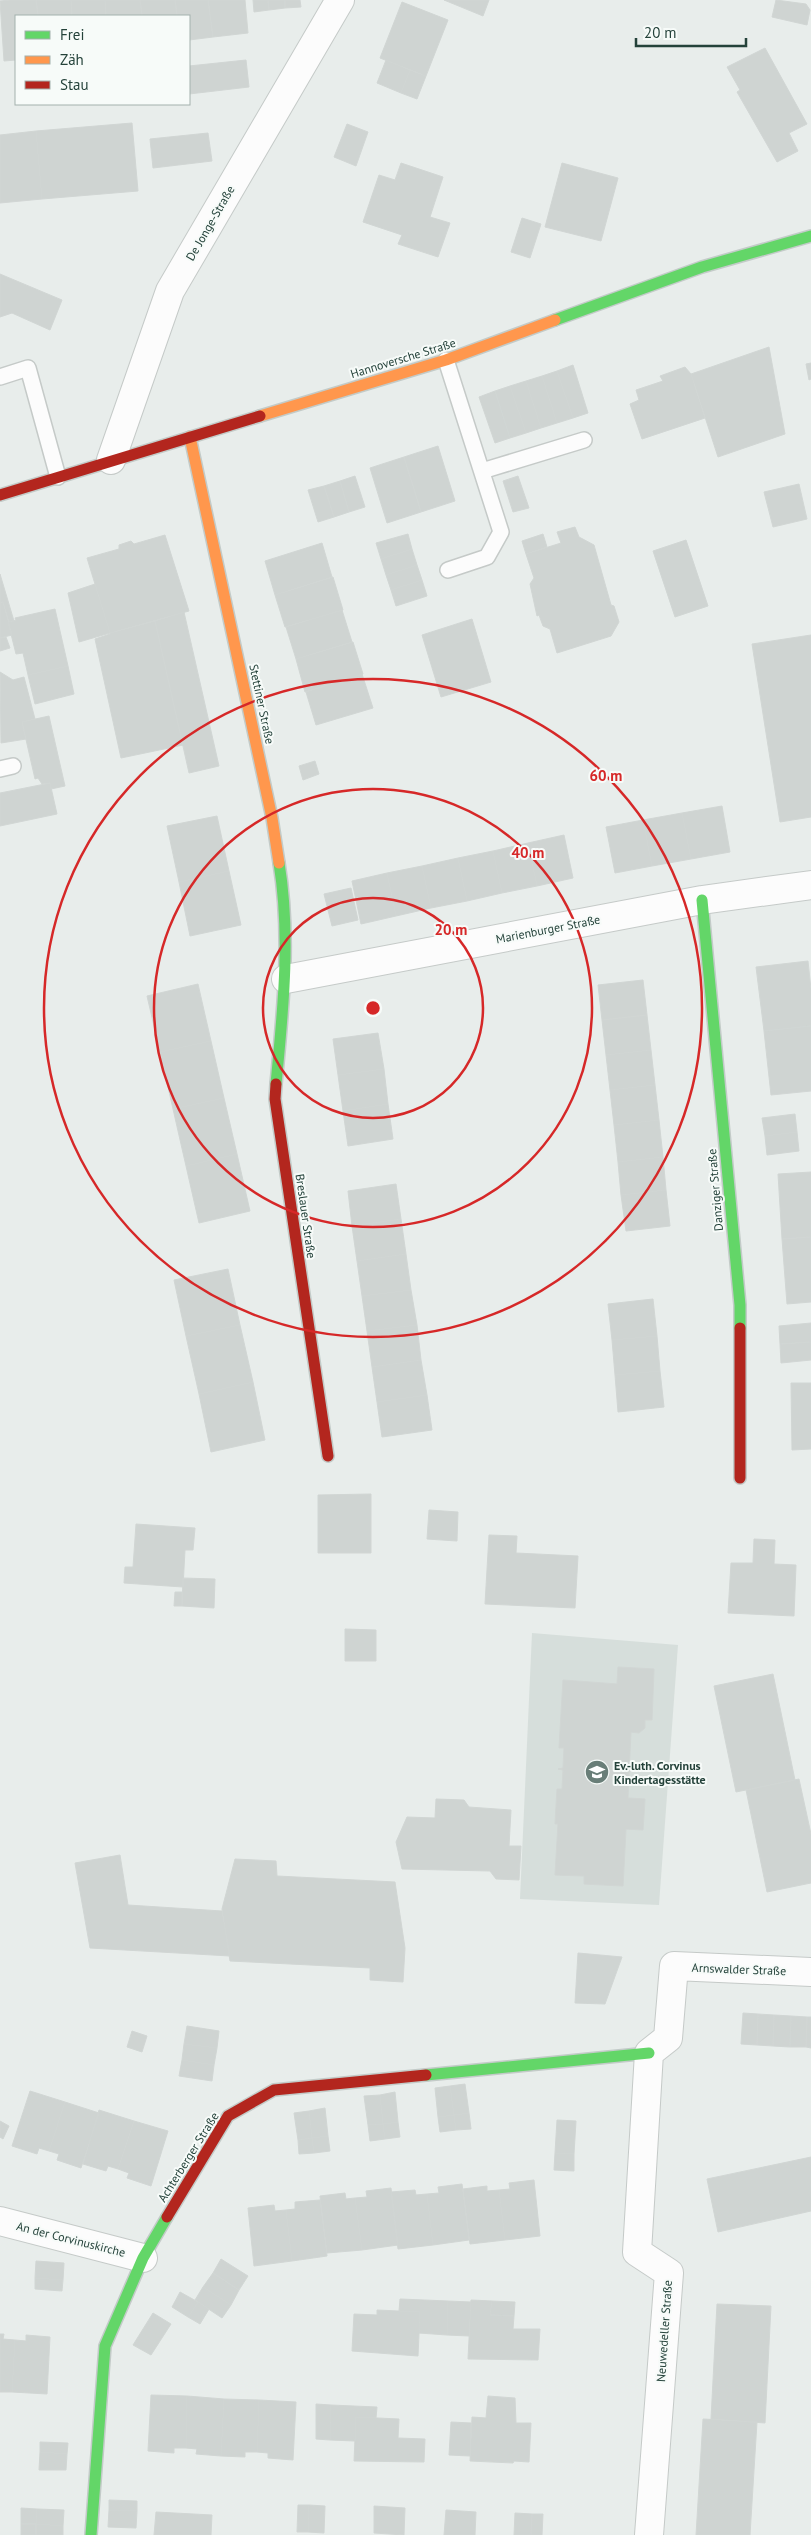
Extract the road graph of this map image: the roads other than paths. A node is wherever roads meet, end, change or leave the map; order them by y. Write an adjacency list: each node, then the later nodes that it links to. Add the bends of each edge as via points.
1 (340, 0): 7 (street, De Jonge-Straße, via 170,291)
2 (811, 236): 3 (street, Hannoversche Straße, via 702,267)
3 (446, 360): 5 (street, Hannoversche Straße); 8 (lane)
4 (0, 377): 9 (lane, via 28,368)
5 (190, 437): 7 (street, Hannoversche Straße); 14 (street, Stettiner Straße, via 272,818 284,894)
6 (584, 440): 8 (lane)
7 (111, 460): 9 (street, Hannoversche Straße)
8 (482, 471): 11 (lane, via 501,532 487,557)
9 (58, 476): 10 (street, Hannoversche Straße)
10 (0, 495)
11 (448, 570)
12 (811, 885): 13 (street, Marienburger Straße)
13 (702, 900): 14 (street, Marienburger Straße); 16 (street, Danziger Straße, via 740,1305)
14 (286, 979): 15 (street, Breslauer Straße, via 275,1099)
15 (328, 1456)
16 (740, 1478)
17 (811, 1972): 18 (street, Arnswalder Straße, via 674,1966 668,2038)
18 (649, 2053): 20 (street, Achterberger Straße, via 274,2090 228,2116); 22 (street, Neuwedeller Straße, via 637,2252 668,2273)
19 (0, 2221): 20 (street, An der Corvinuskirche)
20 (143, 2258): 21 (street, Achterberger Straße, via 105,2346)
21 (91, 2535)
22 (649, 2535)

